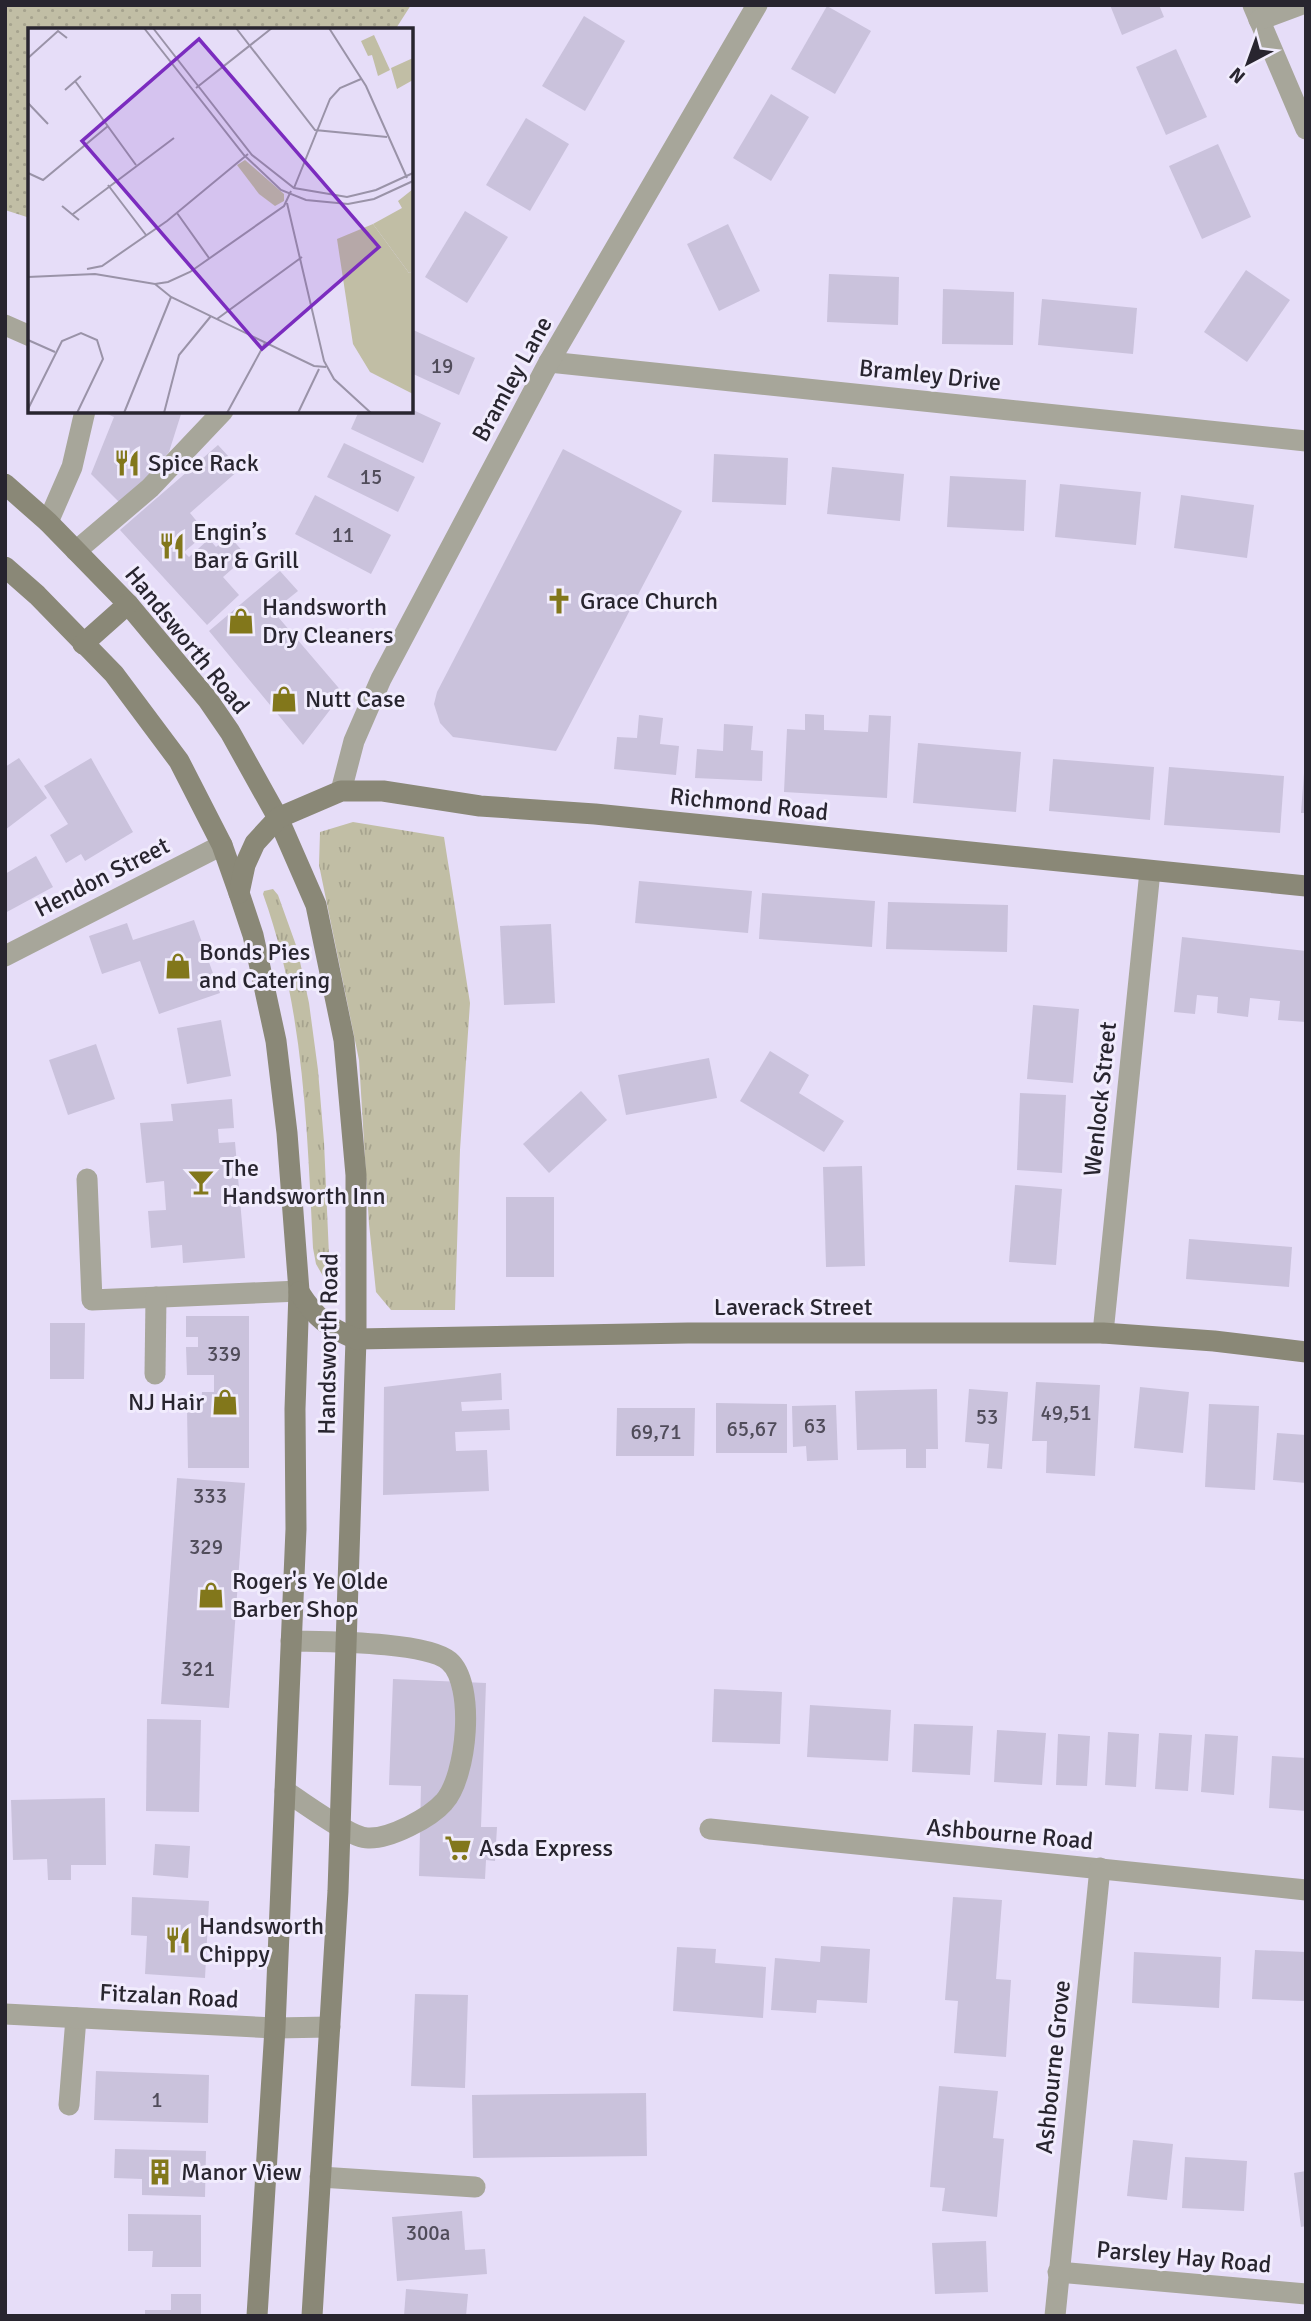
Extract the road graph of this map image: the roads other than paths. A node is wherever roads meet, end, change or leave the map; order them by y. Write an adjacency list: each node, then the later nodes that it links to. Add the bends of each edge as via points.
1 (757, 5): 7 (street, Bramley Lane)
2 (1300, 5): 3 (street)
3 (1256, 13): 4 (street)
4 (1306, 129)
5 (5, 325): 6 (street)
6 (28, 335)
7 (549, 362): 10 (street, Bramley Drive); 17 (street, Bramley Lane, via 381,680 354,741)
8 (85, 413): 12 (street, via 72,467)
9 (221, 413): 13 (street, via 150,488)
10 (1306, 441)
11 (5, 484): 12 (main road, Handsworth Road)
12 (48, 522): 13 (main road, Handsworth Road)
13 (76, 551): 15 (main road, Handsworth Road)
14 (5, 567): 16 (main road, Handsworth Road)
15 (128, 604): 16 (main road); 18 (main road, Handsworth Road, via 208,700)
16 (83, 643): 19 (main road, Handsworth Road, via 114,674 179,761)
17 (341, 791): 18 (main road, Richmond Road); 20 (main road, Richmond Road, via 383,791 480,806)
18 (278, 818): 22 (main road, Richmond Road, via 255,843); 28 (main road, Handsworth Road, via 316,905 344,1040 356,1175)
19 (222, 845): 22 (main road, Handsworth Road); 23 (street, Hendon Street)
20 (1150, 871): 21 (main road, Richmond Road); 27 (street, Wenlock Street)
21 (1306, 886)
22 (239, 893): 25 (main road, Handsworth Road, via 276,1041)
23 (5, 956)
24 (87, 1179): 26 (street, via 92,1300)
25 (299, 1292): 26 (street); 28 (main road, Laverack Street, via 314,1314); 31 (main road, Handsworth Road)
26 (156, 1297): 30 (street)
27 (1103, 1333): 28 (main road, Laverack Street); 29 (main road, Laverack Street)
28 (356, 1339): 32 (main road, Handsworth Road)
29 (1306, 1352)
30 (155, 1374)
31 (291, 1641): 32 (street); 33 (main road, Handsworth Road)
32 (346, 1643): 34 (main road, Handsworth Road); 34 (street, via 421,1649 449,1661 464,1686 466,1738 456,1781 445,1802 419,1822 367,1839)
33 (285, 1791): 34 (street); 41 (main road, Handsworth Road)
34 (340, 1827): 40 (main road, Handsworth Road)
35 (710, 1829): 36 (street, Ashbourne Road)
36 (1100, 1868): 37 (street, Ashbourne Road); 45 (street, Ashbourne Grove)
37 (1306, 1890)
38 (5, 2014): 39 (street, Fitzalan Road)
39 (76, 2018): 41 (street, Fitzalan Road); 42 (street)
40 (330, 2027): 41 (street, Fitzalan Road); 43 (main road, Handsworth Road)
41 (275, 2028): 47 (main road, Handsworth Road)
42 (69, 2105)
43 (320, 2177): 44 (street); 48 (main road, Handsworth Road)
44 (475, 2187)
45 (1058, 2272): 46 (street, Parsley Hay Road); 49 (street, Ashbourne Grove)
46 (1306, 2294)
47 (257, 2316)
48 (312, 2316)
49 (1055, 2316)

